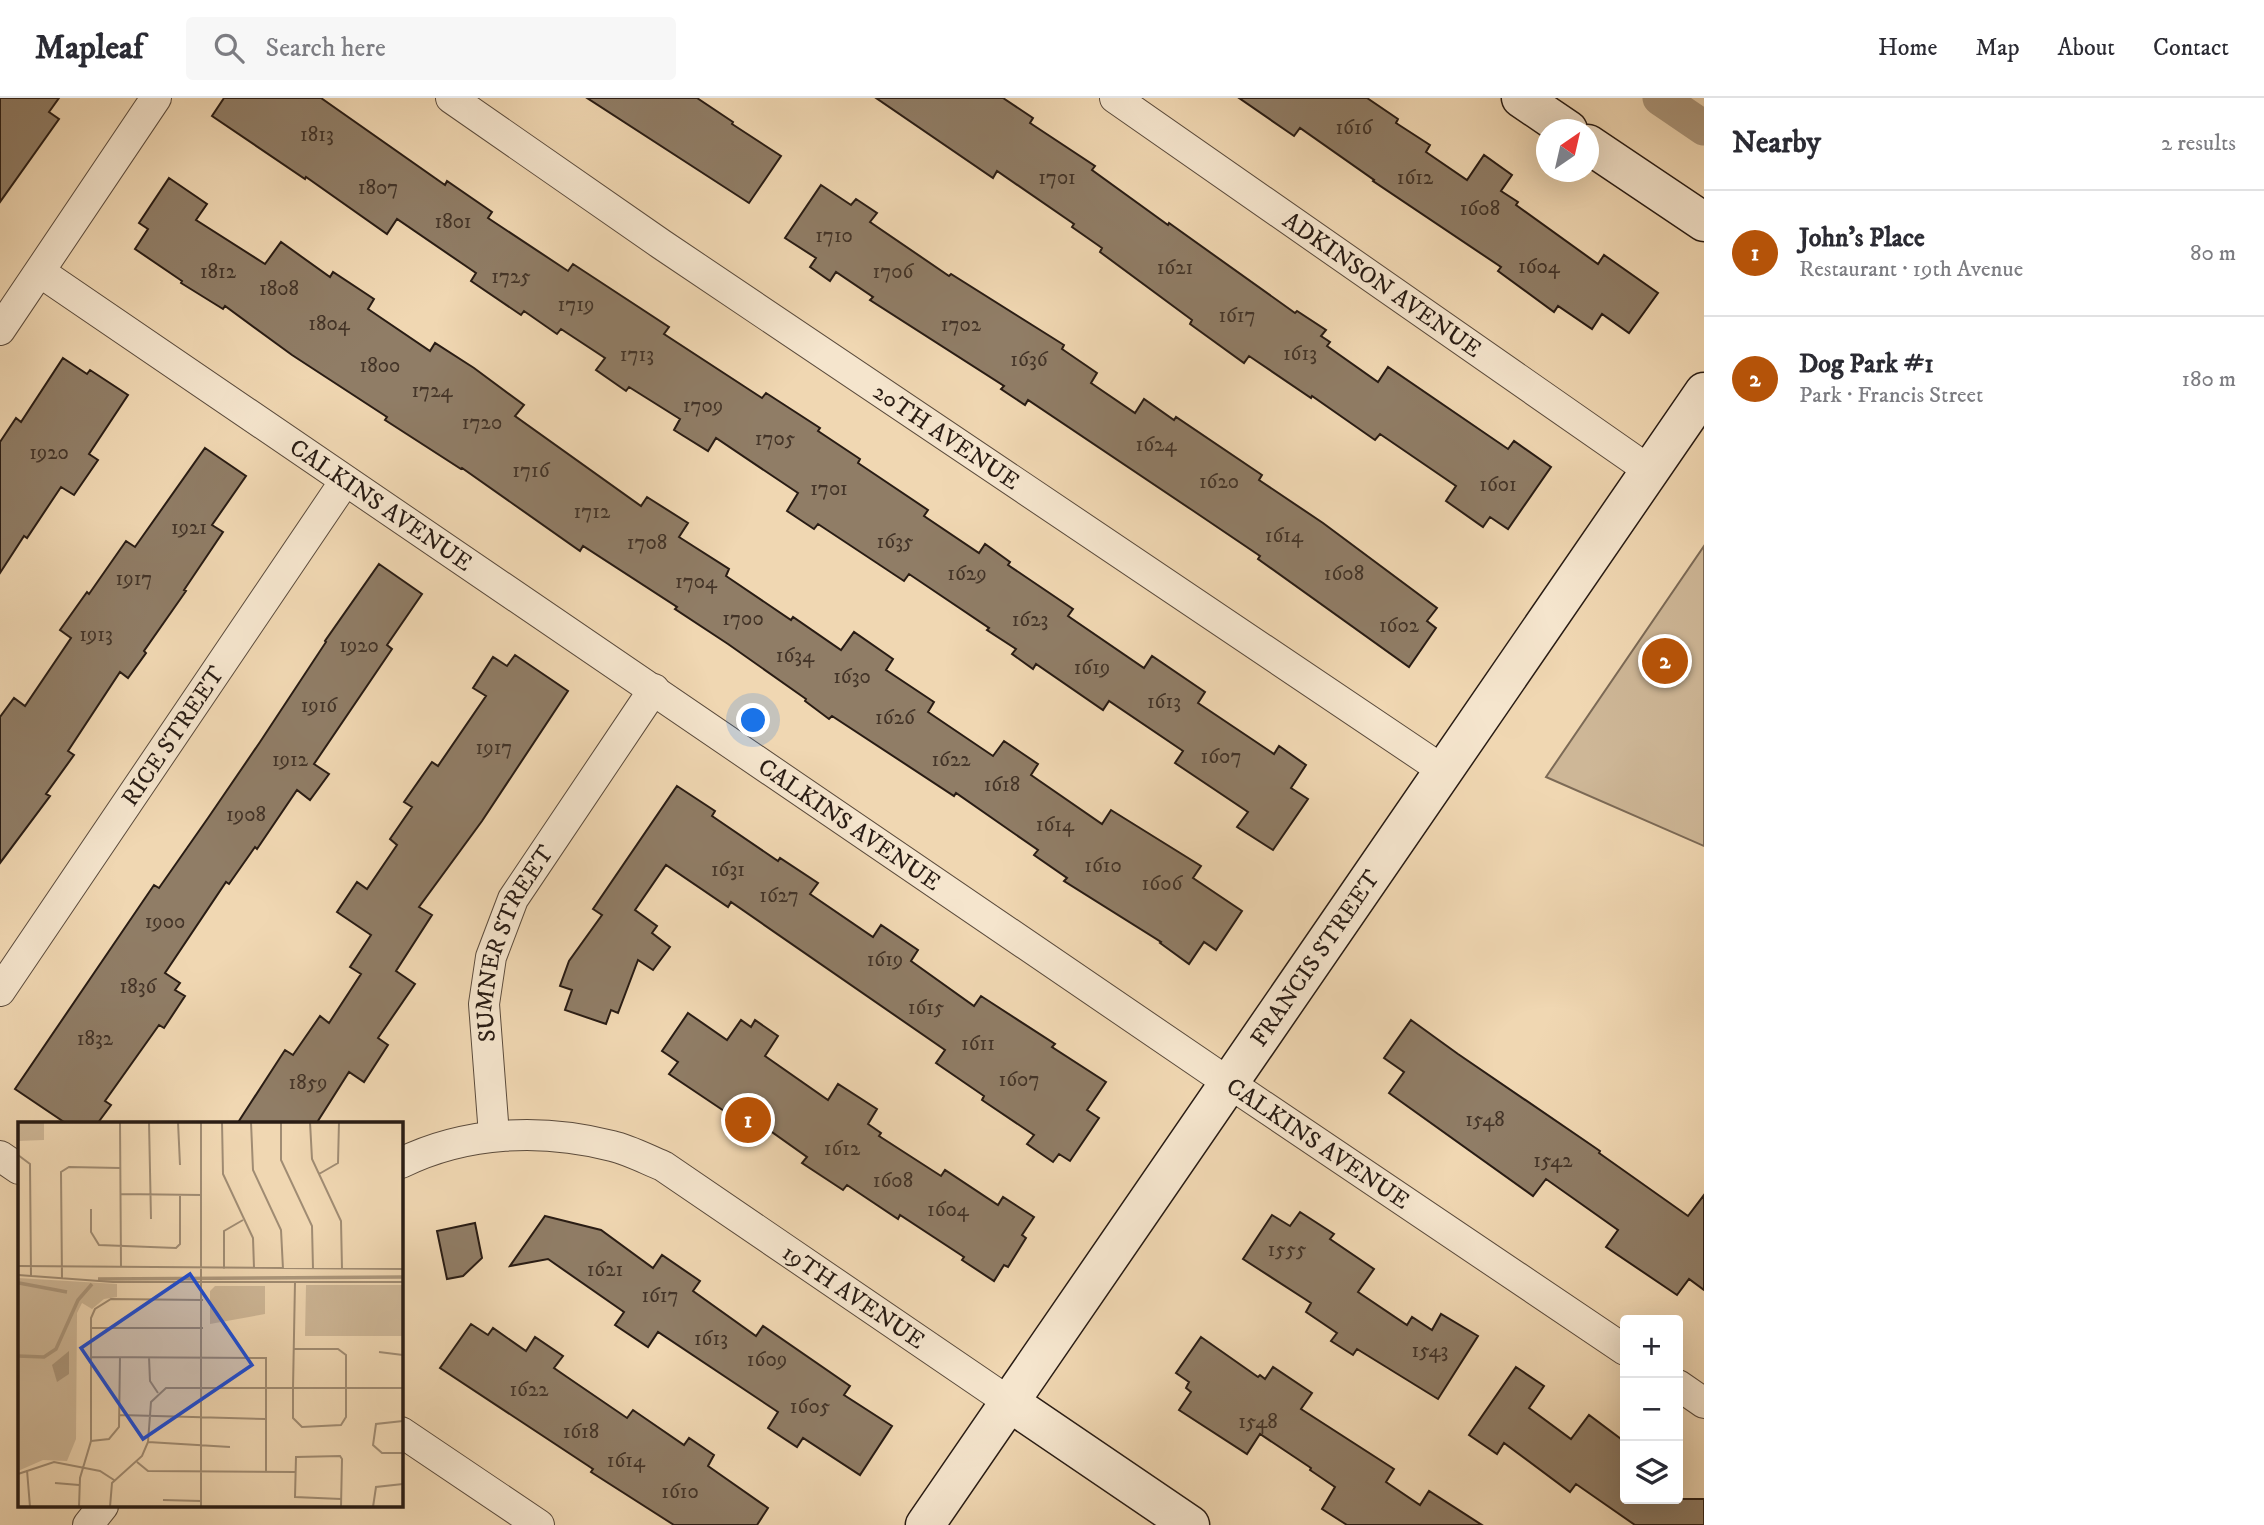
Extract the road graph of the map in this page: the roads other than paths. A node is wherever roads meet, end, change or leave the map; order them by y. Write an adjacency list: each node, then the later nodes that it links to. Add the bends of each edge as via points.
1 (156, 98): 8 (street)
2 (451, 98): 14 (street, 20TH AVENUE)
3 (1115, 98): 11 (street, ADKINSON AVENUE)
4 (1521, 98): 5 (street)
5 (1552, 119)
6 (1599, 151): 7 (street)
7 (1704, 222)
8 (40, 272): 9 (street); 12 (street, CALKINS AVENUE)
9 (0, 330)
10 (1704, 392): 11 (street, FRANCIS STREET)
11 (1650, 471): 14 (street, FRANCIS STREET)
12 (345, 481): 13 (street, CALKINS AVENUE); 15 (street, RICE STREET)
13 (654, 690): 16 (street, CALKINS AVENUE); 17 (street, SUMNER STREET, via 513,899 491,957 484,1003)
14 (1444, 771): 16 (street, FRANCIS STREET)
15 (0, 991)
16 (1229, 1083): 21 (street, CALKINS AVENUE); 23 (street, FRANCIS STREET)
17 (494, 1135): 19 (street, via 422,1152); 23 (street, 19TH AVENUE, via 546,1134 587,1141 614,1146 663,1166)
18 (0, 1156): 20 (street)
19 (402, 1162)
20 (18, 1168)
21 (1620, 1347)
22 (1683, 1388): 24 (street)
23 (1009, 1402): 29 (street, FRANCIS STREET); 30 (street, 19TH AVENUE)
24 (1704, 1403)
25 (402, 1433): 28 (street)
26 (101, 1508): 27 (street)
27 (88, 1525)
28 (539, 1525)
29 (925, 1525)
30 (1190, 1525)

